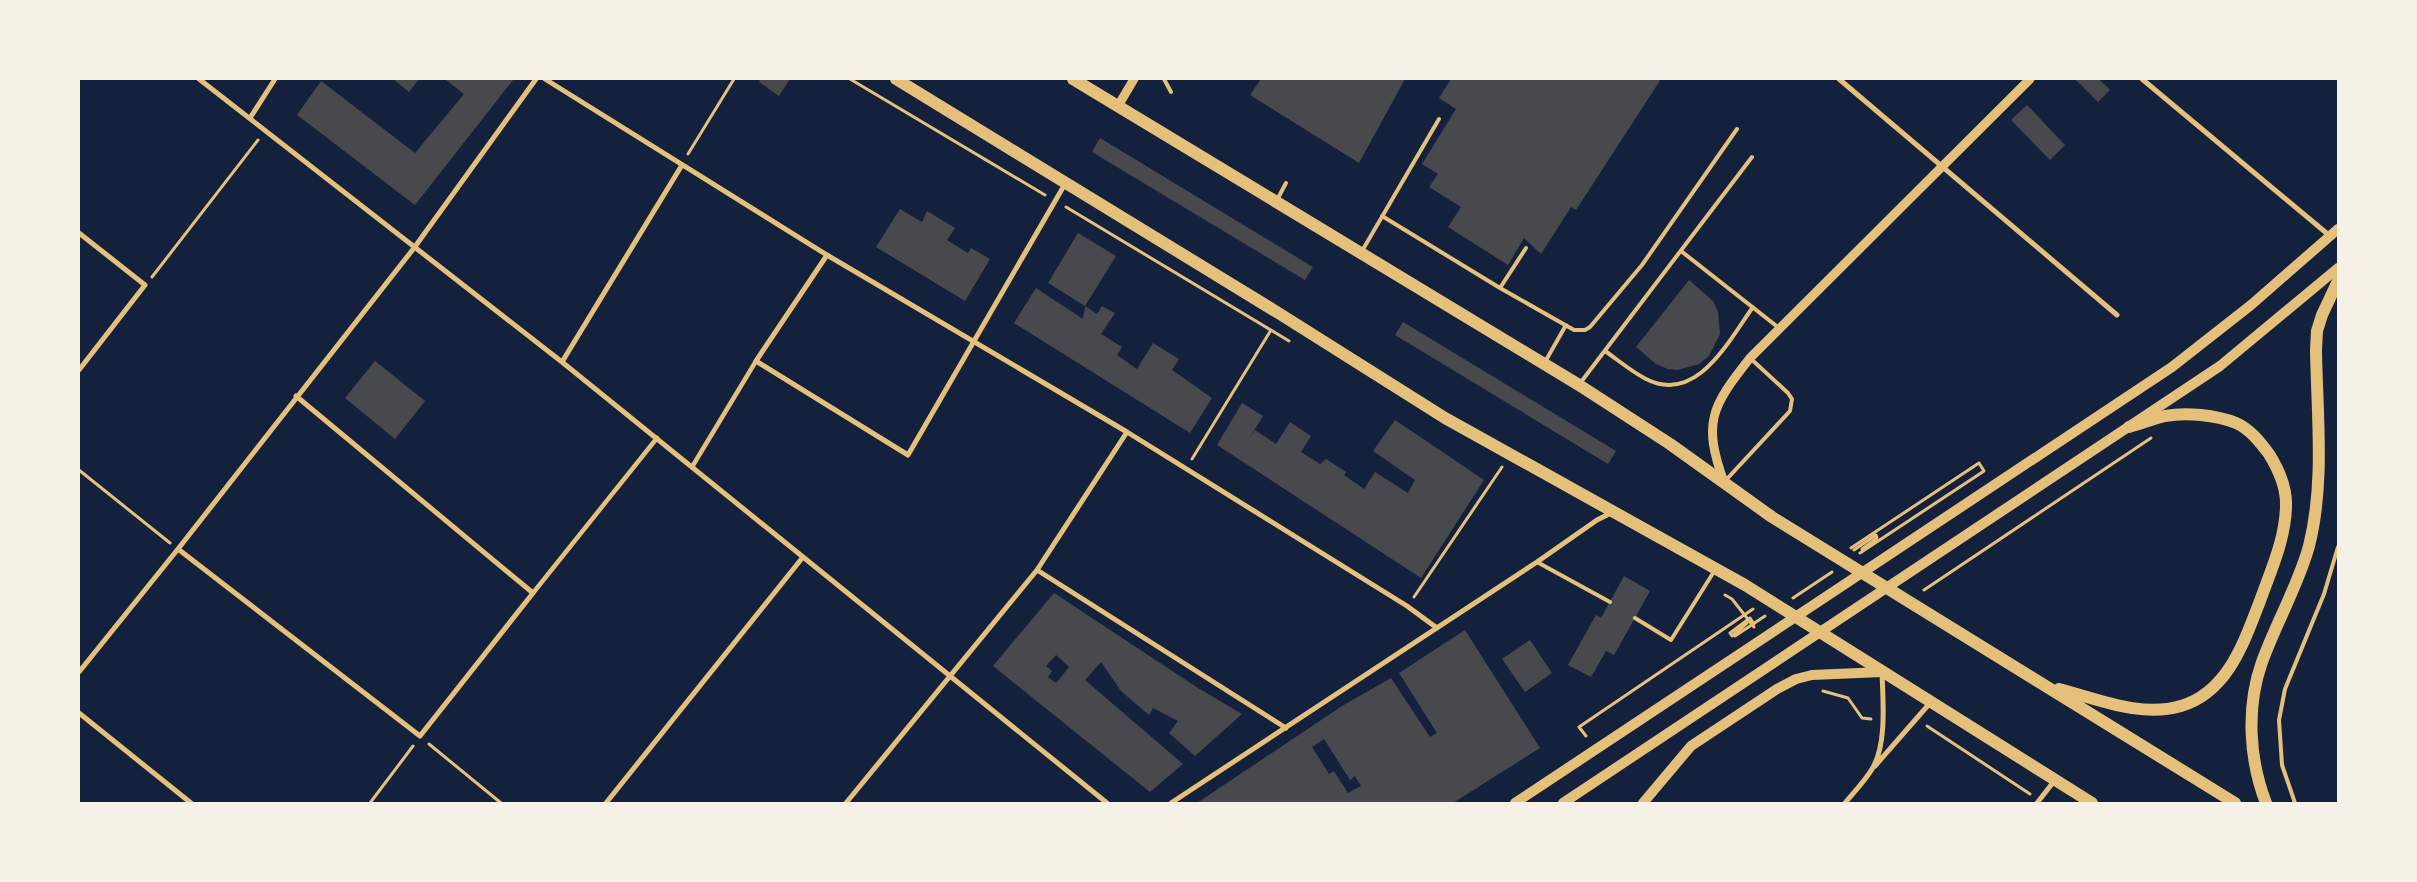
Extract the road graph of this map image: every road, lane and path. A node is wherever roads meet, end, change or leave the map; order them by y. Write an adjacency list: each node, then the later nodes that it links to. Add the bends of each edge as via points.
1 (199, 79): 15 (street)
2 (275, 79): 15 (street)
3 (536, 79): 29 (street)
4 (545, 79): 20 (street)
5 (734, 79): 20 (path)
6 (896, 79): 23 (main road)
7 (1073, 79): 14 (main road)
8 (1134, 79): 14 (street)
9 (1164, 79): 13 (lane)
10 (1839, 79): 21 (street)
11 (2030, 79): 21 (street)
12 (2142, 79): 28 (street)
13 (1171, 92)
14 (1118, 106): 24 (main road)
15 (250, 118): 18 (street)
16 (1439, 118): 25 (lane)
17 (1737, 129): 41 (lane, via 1642,265 1590,328 1574,330)
18 (266, 130): 29 (street); 36 (path)
19 (1752, 157): 31 (lane)
20 (682, 165): 33 (street); 47 (street)
21 (1943, 166): 40 (street); 42 (street)
22 (1286, 183): 24 (lane)
23 (1066, 184): 39 (main road); 43 (street)
24 (1276, 202): 32 (main road)
25 (1382, 216): 32 (lane); 37 (lane)
26 (2338, 229): 28 (main road)
27 (79, 233): 36 (street)
28 (2330, 236): 103 (main road, via 2251,306 2187,356)
29 (414, 248): 47 (street); 51 (street)
30 (1526, 248): 37 (lane)
31 (1681, 251): 38 (lane); 44 (lane)
32 (1360, 254): 48 (main road)
33 (827, 255): 43 (street); 46 (street)
34 (2338, 268): 52 (main road, via 2220,366)
35 (2338, 281): 110 (main road, via 2317,330 2318,487 2309,547 2256,682 2253,750)
36 (145, 285): 49 (street)
37 (1500, 288): 41 (lane)
38 (1753, 307): 42 (lane); 44 (lane, via 1711,366 1700,376 1680,384 1646,380)
39 (1280, 314): 58 (path); 62 (main road, via 1445,418)
40 (2117, 315)
41 (1566, 325): 48 (lane)
42 (1779, 328): 45 (street)
43 (975, 340): 46 (street, via 908,456); 53 (street)
44 (1605, 351): 50 (lane)
45 (1750, 358): 61 (street, via 1724,391 1714,412 1713,449); 61 (lane, via 1788,393 1792,405)
46 (756, 361): 57 (street)
47 (562, 362): 55 (street)
48 (1544, 364): 50 (main road)
49 (79, 370)
50 (1579, 385): 61 (main road)
51 (296, 396): 64 (street); 73 (street)
52 (2129, 427): 84 (main road, via 2166,416 2192,414 2235,423 2250,432 2277,467 2286,492 2285,523 2279,550 2236,659 2220,681 2200,698 2172,708 2144,710); 104 (main road)
53 (1127, 432): 58 (street); 71 (street)
54 (2154, 436): 72 (path)
55 (657, 438): 57 (street); 73 (street)
56 (1503, 465): 76 (path)
57 (692, 467): 67 (street)
58 (1186, 469): 76 (street)
59 (79, 470): 64 (path)
60 (1976, 476): 68 (path, via 1984,471 1979,463)
61 (1724, 482): 68 (main road, via 1772,517)
62 (1614, 512): 69 (street, via 1597,520); 70 (main road)
63 (2338, 547): 111 (lane, via 2324,594 2285,689 2279,720 2282,765)
64 (178, 549): 81 (street); 91 (street)
65 (1862, 549): 66 (path, via 1878,538 1876,535)
66 (1850, 553)
67 (803, 557): 83 (street); 99 (street)
68 (1837, 557): 84 (main road)
69 (1537, 562): 75 (lane); 80 (street)
70 (1716, 568): 74 (main road); 77 (lane, via 1671,640)
71 (1037, 570): 83 (street); 90 (street)
72 (1924, 590)
73 (533, 592): 91 (street)
74 (1769, 600): 82 (main road); 92 (path, via 1579,726)
75 (1610, 602)
76 (1407, 606): 80 (street)
77 (1635, 618)
78 (1749, 621): 79 (path, via 1732,636 1730,633 1750,618)
79 (1754, 624)
80 (1437, 628): 90 (street)
81 (79, 672)
82 (1882, 672): 86 (main road); 93 (street, via 1883,720); 105 (main road, via 1812,675 1777,688 1691,746)
83 (951, 677): 100 (street); 101 (street)
84 (2045, 685): 109 (main road)
85 (1819, 691): 88 (path, via 1848,698)
86 (1930, 703): 93 (street); 94 (main road)
87 (79, 713): 96 (street)
88 (1862, 718)
89 (1929, 726): 95 (path)
90 (1286, 728): 102 (street)
91 (420, 736): 97 (path); 98 (path)
92 (1586, 736)
93 (1873, 768): 106 (street)
94 (2056, 780): 107 (street); 108 (main road)
95 (2016, 784)
96 (191, 803)
97 (370, 803)
98 (501, 803)
99 (606, 803)
100 (846, 803)
101 (1107, 803)
102 (1171, 803)
103 (1515, 803)
104 (1563, 803)
105 (1643, 803)
106 (1846, 803)
107 (2037, 803)
108 (2092, 803)
109 (2235, 803)
110 (2266, 803)
111 (2295, 803)

